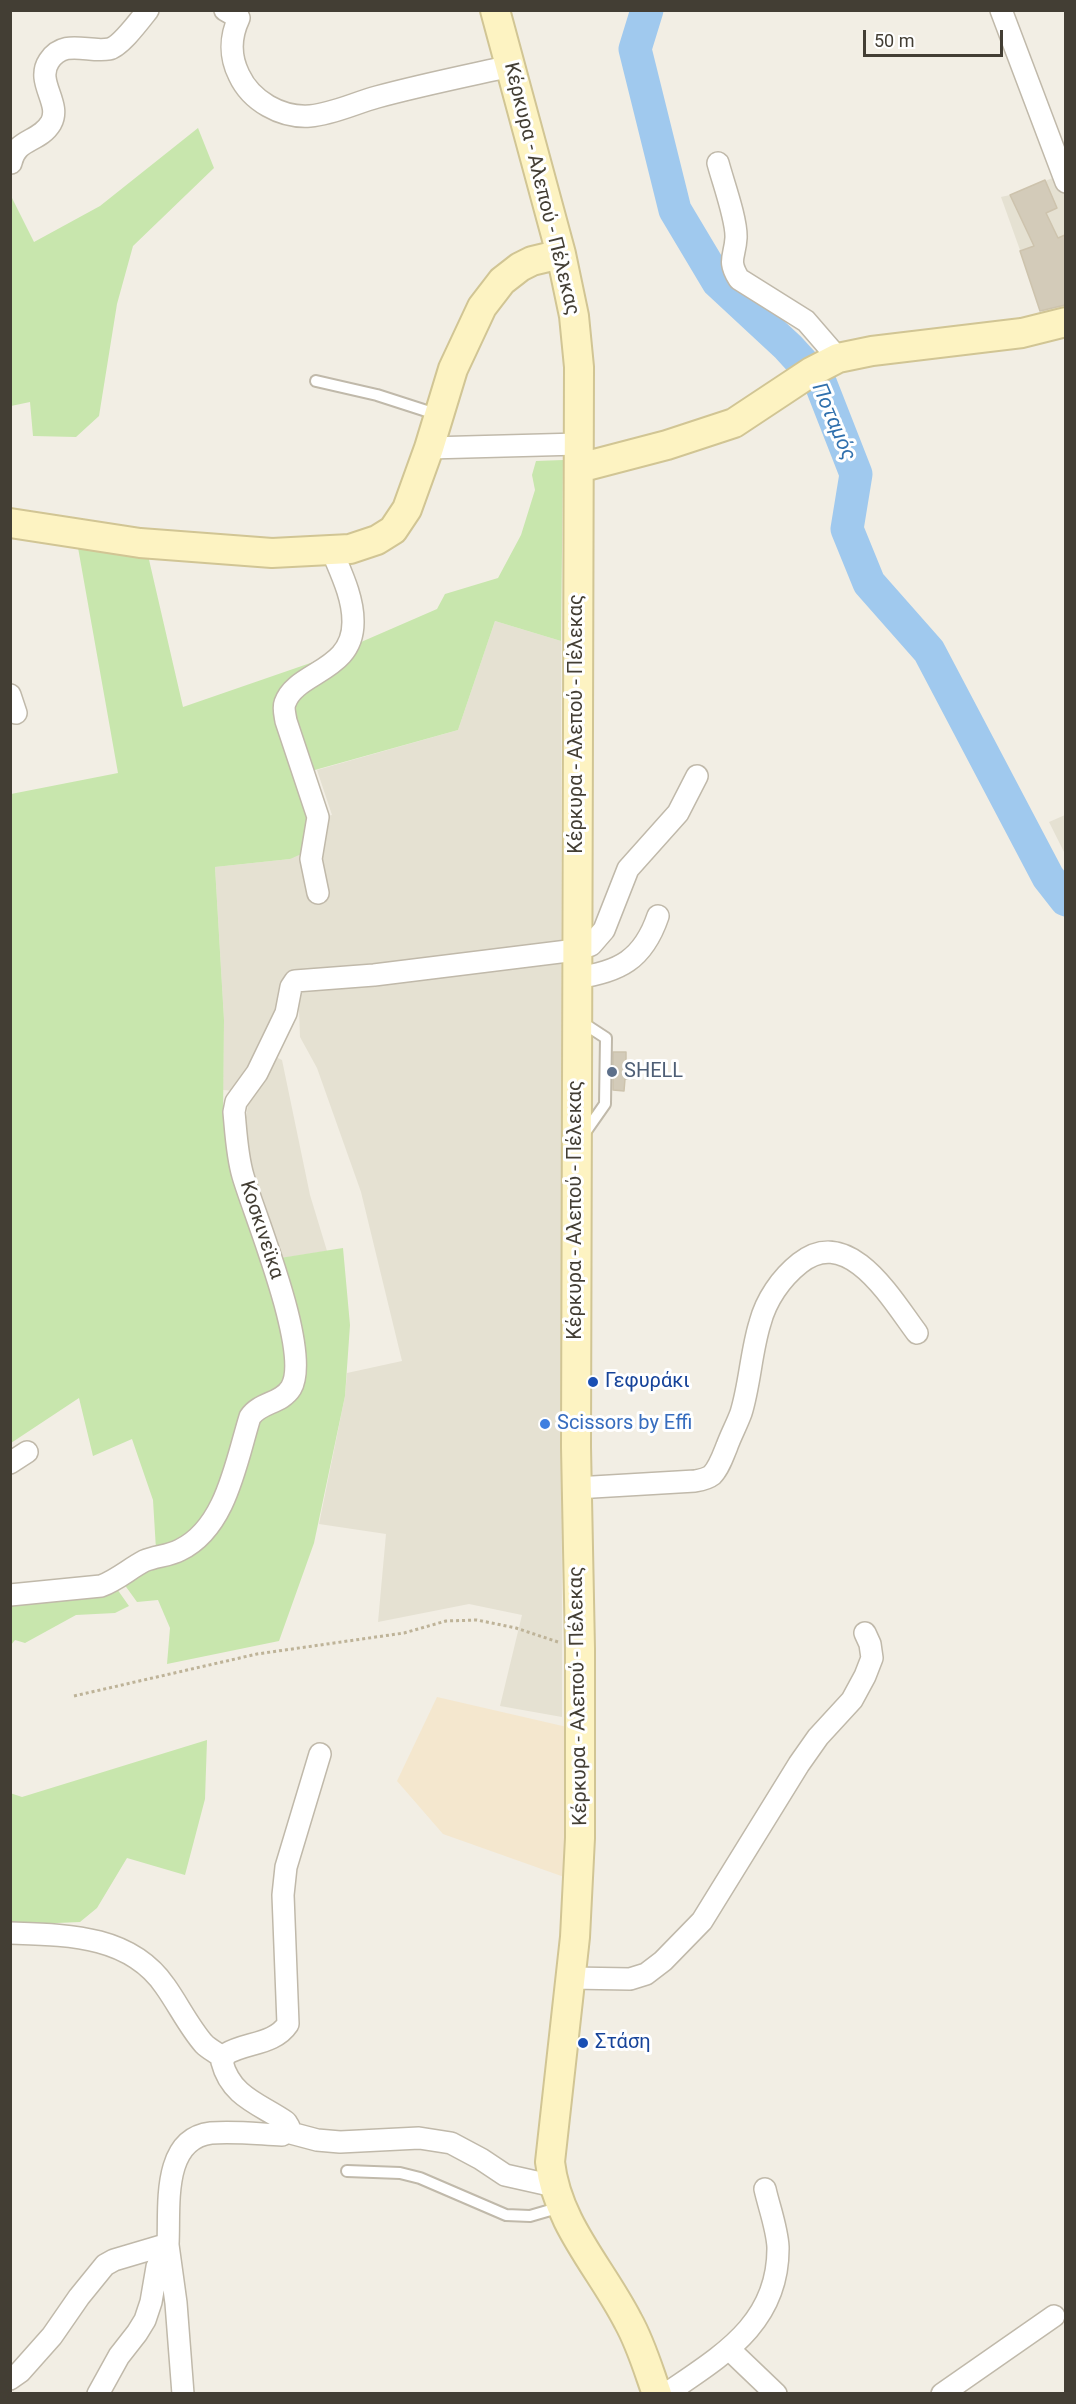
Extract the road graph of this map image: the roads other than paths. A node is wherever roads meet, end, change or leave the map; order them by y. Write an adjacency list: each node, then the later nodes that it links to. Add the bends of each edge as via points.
1 (148, 10): 7 (street, via 117,45 109,49 70,47 49,60 45,82 54,114 51,123 19,146)
2 (495, 10): 5 (main road, Κέρκυρα - Αλεπού - Πέλεκας)
3 (1001, 10): 8 (street)
4 (237, 13): 5 (street, via 232,49 237,72 246,88 261,102 301,115)
5 (511, 66): 9 (main road, Κέρκυρα - Αλεπού - Πέλεκας)
6 (717, 163): 11 (street, via 736,233 732,269 739,279 806,321)
7 (11, 164)
8 (1065, 182)
9 (561, 254): 13 (main road, via 519,267 490,295 453,369); 15 (main road, Κέρκυρα - Αλεπού - Πέλεκας, via 577,342)
10 (1065, 322): 11 (main road, via 1022,333 872,351)
11 (832, 361): 15 (main road, via 734,423 710,432)
12 (316, 381): 13 (lane, via 377,395)
13 (439, 416): 14 (main road)
14 (429, 448): 15 (street); 17 (main road, via 412,499 393,530 364,545)
15 (579, 456): 21 (main road, Κέρκυρα - Αλεπού - Πέλεκας)
16 (10, 523): 17 (main road, via 151,544 272,553)
17 (332, 551): 19 (street, via 349,595 351,640 333,663 294,691 284,708 318,817 312,859)
18 (697, 776): 21 (street, via 678,813 628,869 604,930 591,945)
19 (318, 893)
20 (658, 916): 22 (street, via 650,937 624,965)
21 (576, 950): 22 (main road, Κέρκυρα - Αλεπού - Πέλεκας); 25 (street, Κοσκινεϊκα, via 295,981 286,1013 234,1112 242,1173 289,1318 295,1353 292,1387 250,1417 223,1501 201,1537 179,1551 145,1561 101,1586)
22 (576, 978): 24 (main road, Κέρκυρα - Αλεπού - Πέλεκας)
23 (917, 1333): 24 (street, via 880,1284 850,1257 820,1253 787,1274 774,1291 760,1321 741,1412 712,1474 695,1482)
24 (576, 1488): 29 (main road, Κέρκυρα - Αλεπού - Πέλεκας, via 579,1886)
25 (10, 1595)
26 (865, 1634): 29 (street, via 872,1658 852,1700 799,1764 702,1921 646,1974 630,1978)
27 (320, 1754): 30 (street, via 286,1867 283,1895 288,2024 278,2035 230,2051)
28 (10, 1933): 30 (street, via 86,1939 134,1954 157,1974 204,2044)
29 (571, 1978): 34 (main road, Κέρκυρα - Αλεπού - Πέλεκας, via 550,2162)
30 (223, 2058): 31 (street, via 223,2067 239,2094 286,2122)
31 (287, 2132): 34 (street, via 340,2142 419,2138 451,2143 505,2175); 35 (street, via 209,2133 188,2143 173,2165)
32 (346, 2171): 34 (lane, via 400,2173 420,2178 506,2215 530,2216)
33 (765, 2189): 37 (street, via 778,2245 775,2270 762,2310)
34 (558, 2196): 41 (main road, Κέρκυρα - Αλεπού - Πέλεκας, via 577,2238 628,2320)
35 (168, 2244): 38 (street, via 105,2265 52,2336); 39 (street, via 145,2320 118,2356); 40 (street)
36 (1054, 2316): 44 (street)
37 (730, 2350): 42 (street); 43 (street)
38 (10, 2379)
39 (98, 2394)
40 (183, 2394)
41 (657, 2394)
42 (666, 2394)
43 (776, 2394)
44 (942, 2394)

